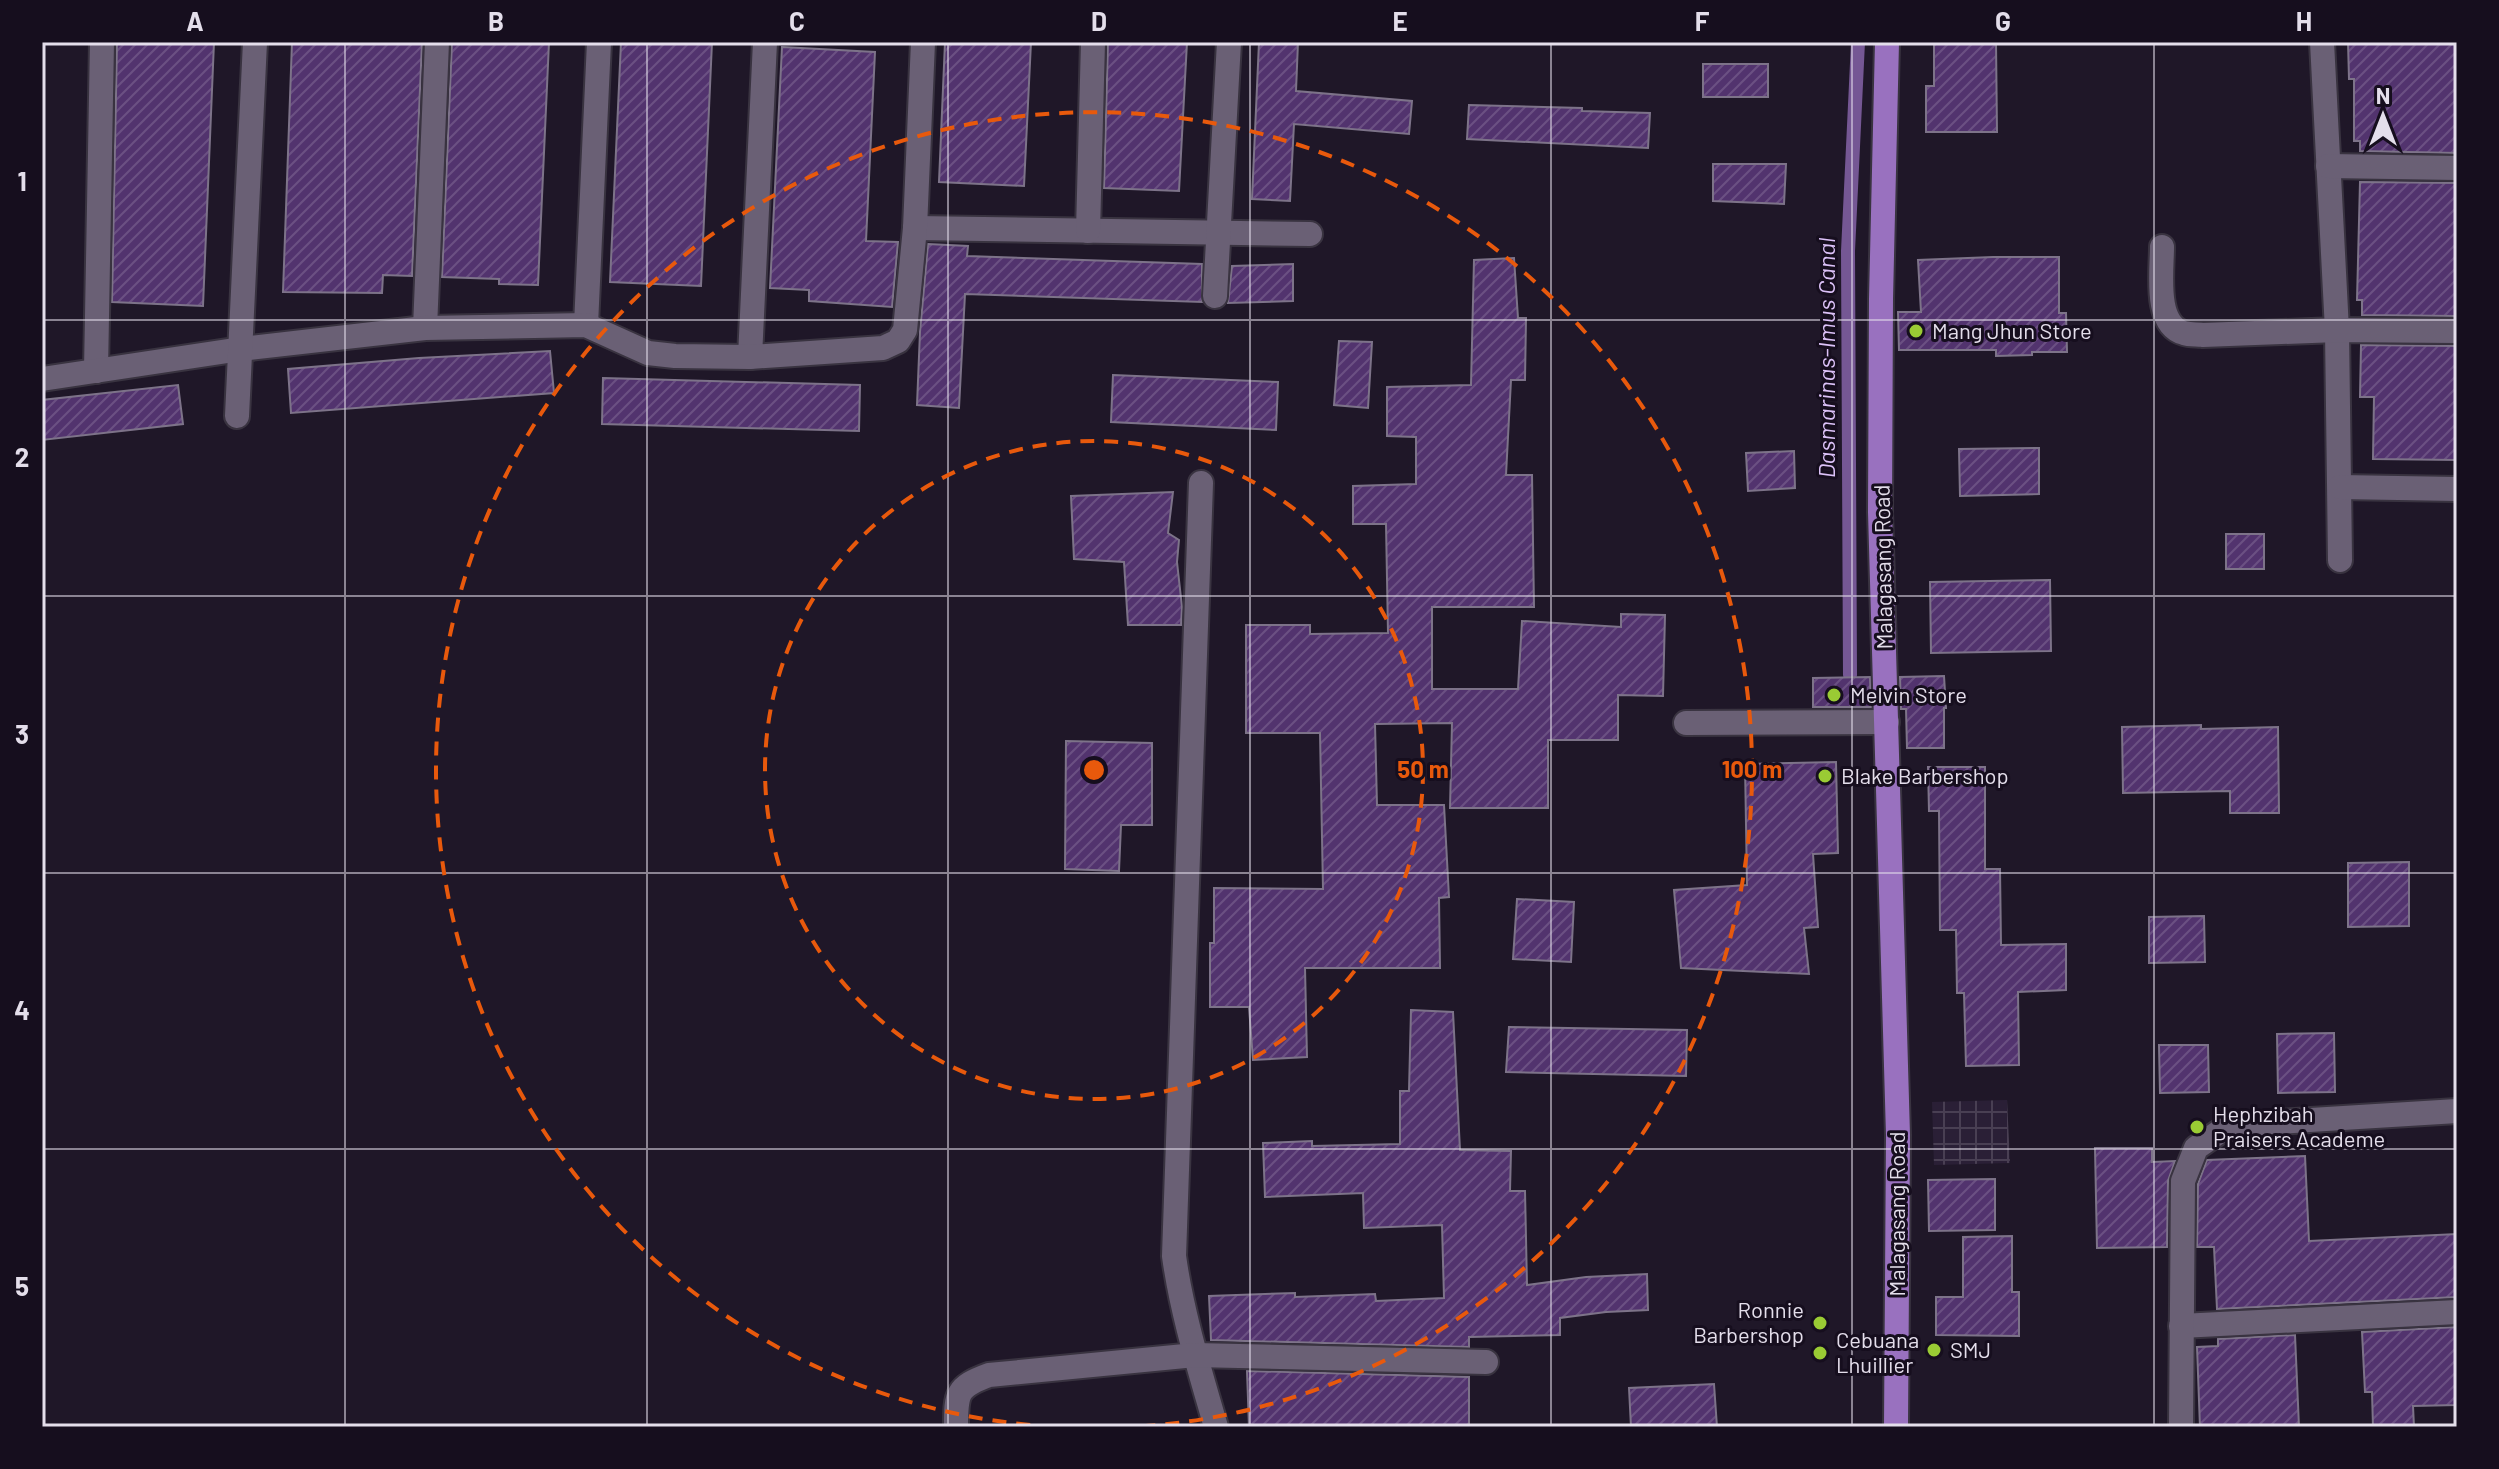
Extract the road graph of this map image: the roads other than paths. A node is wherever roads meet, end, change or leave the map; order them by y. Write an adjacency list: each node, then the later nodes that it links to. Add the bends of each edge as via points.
1 (102, 42): 25 (street)
2 (255, 42): 23 (street)
3 (437, 42): 20 (street)
4 (599, 42): 19 (street)
5 (765, 42): 24 (street)
6 (923, 42): 13 (street)
7 (1093, 42): 14 (street)
8 (1229, 42): 15 (street)
9 (1887, 42): 32 (main road, Malagasang Road, via 1880,466)
10 (2322, 42): 11 (street)
11 (2328, 166): 12 (street); 21 (street)
12 (2457, 168)
13 (915, 228): 14 (street); 24 (street, via 905,330 898,341 883,348)
14 (1088, 231): 15 (street)
15 (1217, 232): 16 (street); 18 (street)
16 (1310, 234)
17 (2162, 247): 21 (street, via 2162,306 2182,333)
18 (1215, 296)
19 (586, 325): 20 (street); 24 (street, via 648,353)
20 (425, 328): 23 (street)
21 (2337, 330): 22 (street); 29 (street)
22 (2457, 331)
23 (241, 349): 25 (street); 27 (street)
24 (750, 357)
25 (96, 371): 26 (street)
26 (42, 379)
27 (237, 416)
28 (1201, 483): 37 (street, via 1174,1256)
29 (2340, 487): 30 (street); 31 (street)
30 (2457, 489)
31 (2340, 560)
32 (1887, 722): 33 (street); 41 (main road, Malagasang Road, via 1898,1135)
33 (1686, 723)
34 (2457, 1111): 36 (street, via 2247,1124 2219,1132 2196,1148 2183,1181)
35 (2457, 1312): 36 (street)
36 (2181, 1326): 42 (street)
37 (1195, 1355): 38 (street); 39 (street, via 989,1375 969,1382 956,1400); 40 (street)
38 (1486, 1362)
39 (956, 1427)
40 (1216, 1427)
41 (1896, 1427)
42 (2181, 1427)

